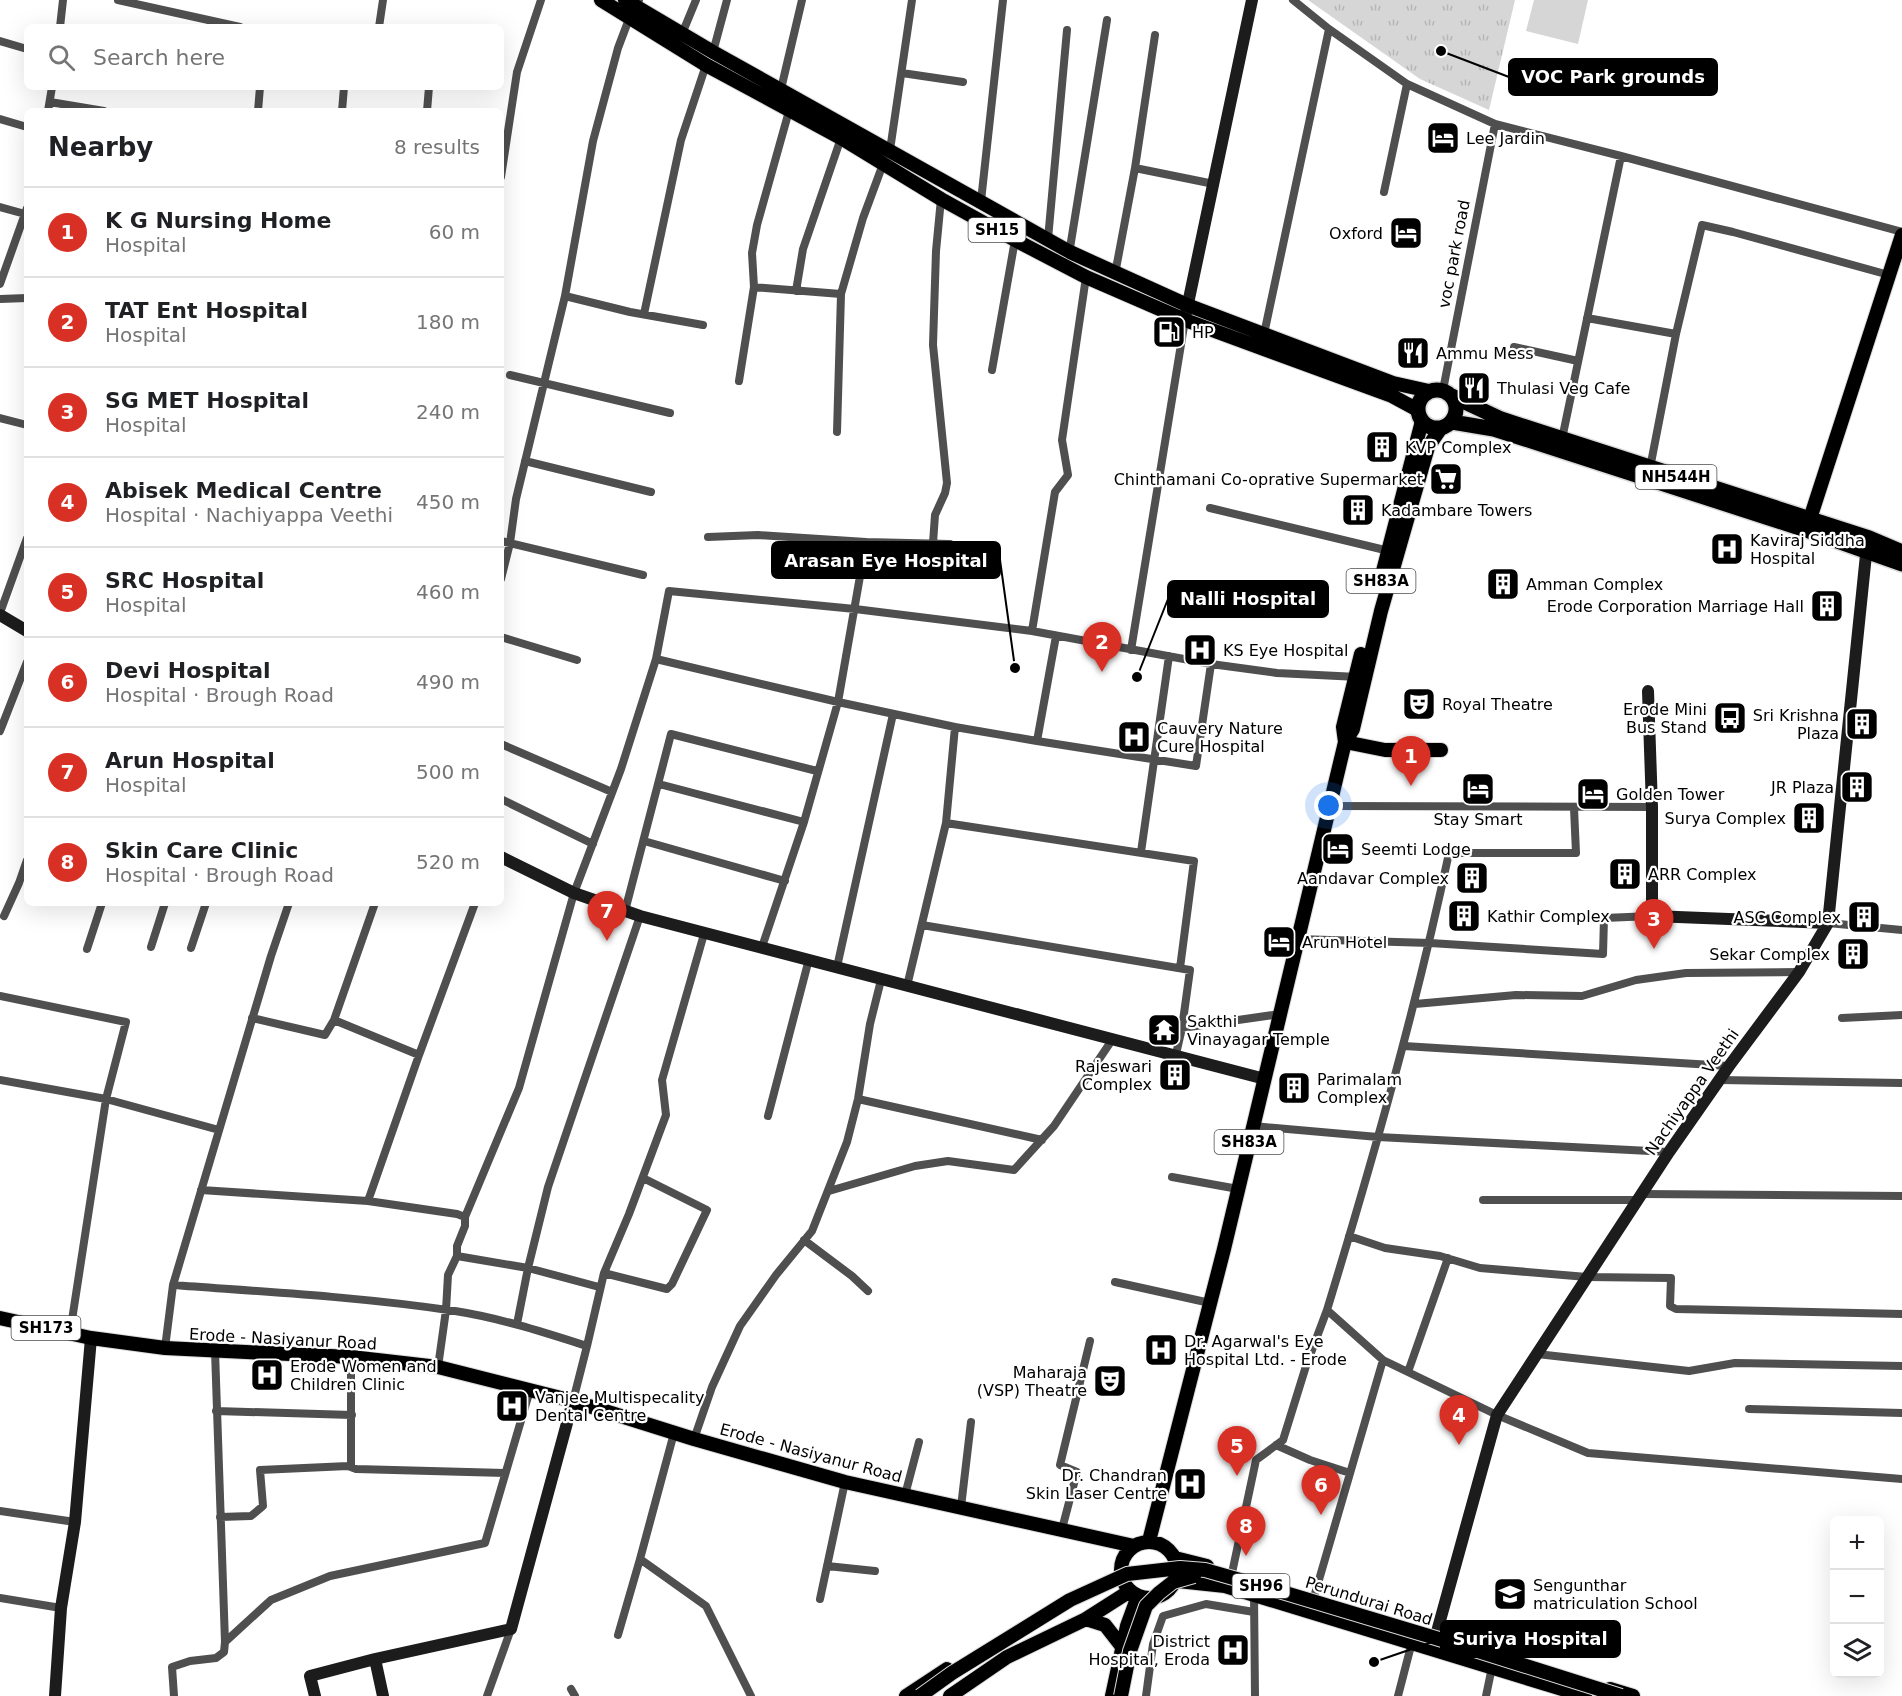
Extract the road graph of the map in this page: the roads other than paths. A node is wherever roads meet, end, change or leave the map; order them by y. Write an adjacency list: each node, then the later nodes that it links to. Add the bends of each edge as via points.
1 (63, 0): 15 (street)
2 (118, 0): 16 (street)
3 (383, 0): 17 (street)
4 (541, 0): 46 (street, via 517,72)
5 (601, 0): 13 (main road, SH15)
6 (696, 0): 20 (street)
7 (726, 0): 24 (street)
8 (802, 0): 29 (street)
9 (912, 0): 26 (street)
10 (1003, 0): 52 (street)
11 (1252, 0): 49 (street)
12 (1293, 0): 18 (street)
13 (632, 7): 20 (main road, SH15); 25 (main road, SH15); 68 (street, via 593,141)
14 (1107, 20): 59 (street)
15 (60, 24)
16 (226, 24)
17 (379, 24)
18 (1329, 29): 28 (street); 76 (street)
19 (1067, 30): 56 (street)
20 (682, 34): 24 (main road, SH15)
21 (1155, 35): 48 (street)
22 (0, 41): 23 (street)
23 (24, 48)
24 (713, 52): 29 (main road, SH15)
25 (706, 65): 39 (main road, SH15); 72 (street, via 681,140)
26 (902, 73): 27 (street); 44 (street)
27 (963, 82)
28 (1407, 84): 41 (street); 50 (street)
29 (781, 89): 44 (main road, SH15)
30 (52, 90): 34 (street)
31 (260, 90): 36 (street)
32 (344, 90): 37 (street)
33 (429, 90): 38 (street)
34 (49, 106): 35 (street)
35 (71, 108)
36 (258, 108)
37 (342, 108)
38 (427, 108)
39 (789, 111): 43 (main road, SH15); 65 (street, via 757,225 752,253)
40 (0, 119): 42 (street)
41 (1495, 124): 45 (street); 84 (street, voc park road)
42 (24, 125)
43 (841, 138): 47 (main road, SH15); 66 (street, via 803,249)
44 (890, 150): 52 (main road, SH15)
45 (1621, 156): 57 (street); 73 (street)
46 (504, 157)
47 (883, 164): 51 (main road, SH15); 67 (street)
48 (1135, 168): 49 (street); 61 (street)
49 (1214, 184): 71 (street)
50 (1384, 192)
51 (940, 199): 58 (main road, SH15); 100 (street, via 933,345 947,483 935,515)
52 (981, 201): 56 (main road, SH15)
53 (0, 207): 54 (street)
54 (24, 211)
55 (24, 217): 64 (street)
56 (1048, 239): 59 (main road, SH15)
57 (1901, 239): 62 (main road)
58 (1015, 240): 60 (main road, SH15); 80 (street)
59 (1070, 252): 60 (street); 61 (main road, SH15)
60 (1065, 266): 63 (main road, SH15)
61 (1115, 274): 71 (main road, SH15)
62 (1889, 275): 77 (street, via 1702,225); 96 (main road)
63 (1086, 277): 74 (main road, SH15); 111 (street, via 1062,440 1068,475 1055,492)
64 (0, 284)
65 (753, 287): 66 (street); 82 (street)
66 (796, 291): 67 (street)
67 (841, 294): 90 (street)
68 (565, 296): 72 (street); 83 (street)
69 (24, 298): 70 (street)
70 (0, 299)
71 (1187, 305): 74 (street); 76 (main road, SH15)
72 (644, 314): 75 (street)
73 (1587, 318): 77 (street); 79 (street)
74 (1185, 321): 86 (main road, SH15, via 1392,396); 114 (street)
75 (703, 325)
76 (1264, 334): 84 (main road, SH15, via 1393,383)
77 (1676, 334): 93 (street)
78 (1514, 347): 79 (street)
79 (1578, 361): 91 (street)
80 (992, 370)
81 (510, 375): 83 (street)
82 (739, 381)
83 (544, 382): 85 (street); 92 (street)
84 (1441, 392): 86 (highway, via 1419,401); 89 (highway, via 1457,406 1455,417); 91 (highway, NH544H, via 1501,419)
85 (670, 413)
86 (1420, 416): 89 (highway, NH544H, via 1431,427); 104 (main road, SH83A)
87 (0, 418): 88 (street)
88 (24, 424)
89 (1447, 425): 96 (highway, NH544H, via 1494,429); 120 (main road, SH83A, via 1428,447)
90 (837, 432)
91 (1562, 439): 93 (highway, NH544H)
92 (525, 461): 94 (street); 98 (street)
93 (1650, 469): 96 (highway, NH544H)
94 (651, 492)
95 (1210, 508): 104 (street)
96 (1808, 524): 102 (highway, NH544H)
97 (708, 537): 99 (street, via 758,535)
98 (506, 542): 107 (street)
99 (866, 542): 100 (street); 108 (street)
100 (933, 543): 101 (street)
101 (950, 544)
102 (1867, 544): 105 (highway, NH544H); 106 (highway, NH544H); 157 (street, Nachiyappa Veethi)
103 (24, 546): 109 (street)
104 (1389, 551): 120 (main road, SH83A)
105 (1902, 552)
106 (1902, 564)
107 (643, 575)
108 (855, 609): 111 (street); 116 (street, via 669,591); 122 (street)
109 (0, 614): 110 (street)
110 (24, 629)
111 (1032, 631): 112 (street)
112 (1056, 636): 114 (street); 126 (street)
113 (504, 638): 117 (street)
114 (1131, 650): 115 (street)
115 (1169, 656): 118 (street); 130 (street)
116 (656, 659): 122 (street); 133 (street)
117 (577, 660)
118 (1211, 664): 120 (street); 130 (street, via 1196,766)
119 (24, 670): 125 (street)
120 (1360, 677): 127 (main road, SH83A, via 1353,729)
121 (1648, 691): 136 (street)
122 (838, 702): 123 (street); 131 (street)
123 (893, 714): 124 (street); 168 (street)
124 (955, 727): 126 (street); 139 (street)
125 (0, 731)
126 (1037, 741): 130 (street)
127 (1345, 742): 129 (main road, via 1385,750); 135 (main road, SH83A)
128 (504, 745): 133 (street)
129 (1441, 750)
130 (1156, 760): 142 (street)
131 (817, 771): 132 (street, via 671,734); 138 (street)
132 (659, 784): 138 (street); 140 (street)
133 (612, 792): 141 (street)
134 (504, 800): 141 (street)
135 (1330, 806): 137 (street); 161 (main road, SH83A)
136 (1652, 807): 137 (street); 156 (street)
137 (1574, 808): 162 (street, via 1576,853 1449,853)
138 (804, 822): 145 (street)
139 (946, 823): 142 (street); 158 (street)
140 (644, 841): 145 (street); 153 (street)
141 (593, 844): 146 (street)
142 (1141, 852): 169 (street, via 1194,861)
143 (504, 858): 146 (street)
144 (24, 869): 154 (street)
145 (784, 881): 164 (street)
146 (574, 893): 153 (street); 207 (street, via 519,1088)
147 (101, 906): 166 (street)
148 (164, 906): 163 (street)
149 (205, 906): 165 (street)
150 (288, 906): 177 (street)
151 (374, 906): 179 (street)
152 (474, 906): 184 (street)
153 (625, 910): 155 (street)
154 (4, 916)
155 (640, 916): 160 (street); 212 (street, via 548,1187)
156 (1652, 916): 157 (street); 162 (street, via 1604,918 1602,954)
157 (1828, 923): 159 (street); 170 (street, Nachiyappa Veethi)
158 (922, 925): 169 (street); 172 (street)
159 (1902, 930)
160 (704, 934): 164 (street); 199 (street, via 662,1080 666,1115)
161 (1297, 939): 162 (street); 175 (main road, SH83A)
162 (1430, 944): 174 (street)
163 (151, 947)
164 (762, 947): 167 (street)
165 (191, 948)
166 (87, 949)
167 (809, 959): 168 (street); 192 (street)
168 (837, 967): 171 (street)
169 (1180, 968): 180 (street, via 1190,970)
170 (1799, 972): 174 (street, via 1686,973 1636,980 1582,996 1516,995); 185 (street, Nachiyappa Veethi)
171 (881, 980): 172 (street); 191 (street)
172 (907, 986): 181 (street)
173 (0, 996): 190 (street, via 126,1022)
174 (1415, 1004): 182 (street)
175 (1280, 1014): 180 (street); 186 (main road, SH83A)
176 (1902, 1015): 178 (street)
177 (252, 1018): 179 (street, via 325,1035); 194 (street)
178 (1842, 1018)
179 (334, 1020): 184 (street)
180 (1182, 1028): 183 (street)
181 (1113, 1040): 183 (street); 196 (street)
182 (1404, 1046): 185 (street); 195 (street)
183 (1176, 1054): 186 (street)
184 (419, 1055): 205 (street)
185 (1729, 1066): 188 (street, Nachiyappa Veethi)
186 (1265, 1079): 193 (main road, SH83A)
187 (0, 1080): 190 (street)
188 (1720, 1080): 189 (street); 197 (street, Nachiyappa Veethi)
189 (1902, 1083)
190 (106, 1099): 194 (street); 225 (street)
191 (858, 1099): 196 (street); 202 (street)
192 (768, 1116)
193 (1253, 1126): 195 (street); 200 (main road, SH83A)
194 (219, 1130): 201 (street)
195 (1378, 1137): 197 (street); 208 (street)
196 (1042, 1140): 202 (street, via 1014,1170 948,1161 915,1166)
197 (1669, 1152): 204 (street, Nachiyappa Veethi)
198 (1172, 1177): 200 (street)
199 (643, 1178): 213 (street); 213 (street, via 707,1210 672,1284 666,1289)
200 (1238, 1189): 219 (main road, SH83A)
201 (201, 1190): 205 (street); 216 (street)
202 (829, 1191): 209 (street, via 812,1231)
203 (1902, 1196): 204 (street)
204 (1639, 1197): 206 (street); 214 (street, Nachiyappa Veethi)
205 (368, 1200): 207 (street)
206 (1483, 1200)
207 (465, 1217): 210 (street)
208 (1349, 1236): 211 (street, via 1385,1248); 221 (street)
209 (804, 1240): 218 (street); 246 (street, via 740,1326)
210 (457, 1256): 212 (street); 220 (street, via 448,1275)
211 (1448, 1258): 214 (street, via 1480,1268); 236 (street)
212 (528, 1268): 217 (street); 224 (street)
213 (604, 1273): 217 (street)
214 (1587, 1277): 222 (street, via 1671,1278 1670,1306 1676,1309); 231 (street, Nachiyappa Veethi)
215 (1114, 1282): 219 (street)
216 (173, 1285): 220 (street); 229 (street)
217 (599, 1287): 228 (street)
218 (868, 1291)
219 (1210, 1303): 260 (main road, SH83A)
220 (446, 1310): 224 (street); 235 (street)
221 (1327, 1310): 233 (street); 248 (street, via 1283,1440)
222 (1902, 1314)
223 (0, 1318): 225 (main road, SH173)
224 (517, 1324): 228 (street)
225 (70, 1333): 226 (main road, SH173)
226 (91, 1338): 229 (main road, Erode - Nasiyanur Road); 258 (street)
227 (1090, 1341): 259 (street, via 1059,1464 1077,1472)
228 (587, 1346): 238 (street)
229 (165, 1348): 230 (main road, Erode - Nasiyanur Road)
230 (215, 1351): 232 (main road, Erode - Nasiyanur Road); 240 (street)
231 (1536, 1354): 234 (street, via 1689,1371 1735,1363); 242 (street, Nachiyappa Veethi)
232 (351, 1357): 235 (main road, Erode - Nasiyanur Road); 243 (street)
233 (1383, 1360): 236 (street); 251 (street)
234 (1902, 1366)
235 (438, 1367): 237 (main road, Erode - Nasiyanur Road)
236 (1408, 1372): 242 (street)
237 (530, 1390): 238 (main road, Erode - Nasiyanur Road); 250 (street)
238 (573, 1401): 245 (main road, Erode - Nasiyanur Road); 278 (street)
239 (1749, 1409): 241 (street)
240 (216, 1412): 243 (street); 257 (street)
241 (1902, 1413)
242 (1497, 1414): 252 (street, via 1588,1453); 279 (street, Nachiyappa Veethi)
243 (352, 1415): 249 (street)
244 (971, 1422): 255 (street)
245 (674, 1433): 246 (main road, Erode - Nasiyanur Road); 263 (street)
246 (694, 1439): 253 (main road, Erode - Nasiyanur Road)
247 (919, 1442): 254 (street)
248 (1276, 1445): 251 (street); 267 (street, via 1256,1460)
249 (351, 1467): 250 (street); 257 (street, via 260,1470 263,1506 251,1516)
250 (505, 1473): 281 (street, via 485,1543 330,1576 271,1600)
251 (1350, 1473): 272 (street)
252 (1902, 1479)
253 (845, 1482): 254 (main road, Erode - Nasiyanur Road); 264 (street)
254 (905, 1495): 255 (main road, Erode - Nasiyanur Road)
255 (961, 1507): 259 (main road, Erode - Nasiyanur Road)
256 (0, 1510): 258 (street)
257 (220, 1517): 281 (street)
258 (75, 1522): 275 (street)
259 (1062, 1529): 261 (main road, Erode - Nasiyanur Road)
260 (1149, 1541): 261 (main road); 262 (main road, via 1161,1544)
261 (1134, 1546): 266 (main road, via 1123,1559)
262 (1174, 1558): 267 (main road, SH96); 269 (main road)
263 (640, 1559): 280 (street); 292 (street, via 706,1606)
264 (827, 1566): 265 (street); 274 (street)
265 (875, 1571)
266 (1121, 1573): 270 (main road); 293 (main road, via 1079,1589)
267 (1232, 1573): 272 (main road, SH96)
268 (1194, 1576): 295 (main road, Perundurai Road / SH96, bridge, via 1164,1574 1101,1590); 298 (main road, bridge, via 1173,1582 1146,1606 1130,1651); 304 (main road, Perundurai Road / SH96, via 1256,1591)
269 (1175, 1581): 270 (main road, via 1157,1597); 271 (main road, SH96, via 1225,1586)
270 (1134, 1593): 277 (main road); 283 (main road)
271 (1254, 1594): 276 (street); 282 (main road, SH96)
272 (1314, 1597): 279 (main road, SH96)
273 (0, 1598): 275 (street)
274 (819, 1599)
275 (62, 1608): 287 (street)
276 (1254, 1612): 299 (street, via 1206,1604 1163,1616 1153,1644); 300 (street)
277 (1086, 1619): 283 (main road, via 1105,1625); 296 (main road, via 1007,1657)
278 (511, 1629): 285 (street); 291 (street)
279 (1436, 1634): 284 (street, Nachiyappa Veethi); 306 (main road, SH96)
280 (618, 1635)
281 (225, 1642): 288 (street, via 224,1652 216,1658 172,1667)
282 (1412, 1642): 284 (main road, SH96); 301 (street)
283 (1122, 1648): 297 (main road)
284 (1432, 1648): 286 (main road, SH96)
285 (375, 1659): 289 (street, via 310,1676); 290 (street)
286 (1492, 1667): 302 (street); 303 (main road, SH96)
287 (55, 1696)
288 (174, 1696)
289 (315, 1696)
290 (382, 1696)
291 (487, 1696)
292 (751, 1696)
293 (906, 1696)
294 (920, 1696): 305 (main road, Perundurai Road / SH96, bridge, via 1070,1600 1127,1574 1180,1568 1204,1570 1272,1589)
295 (933, 1696)
296 (950, 1696)
297 (1112, 1696)
298 (1121, 1696)
299 (1146, 1696)
300 (1255, 1696)
301 (1398, 1696)
302 (1486, 1696)
303 (1585, 1696)
304 (1604, 1696)
305 (1621, 1696)
306 (1633, 1696)

